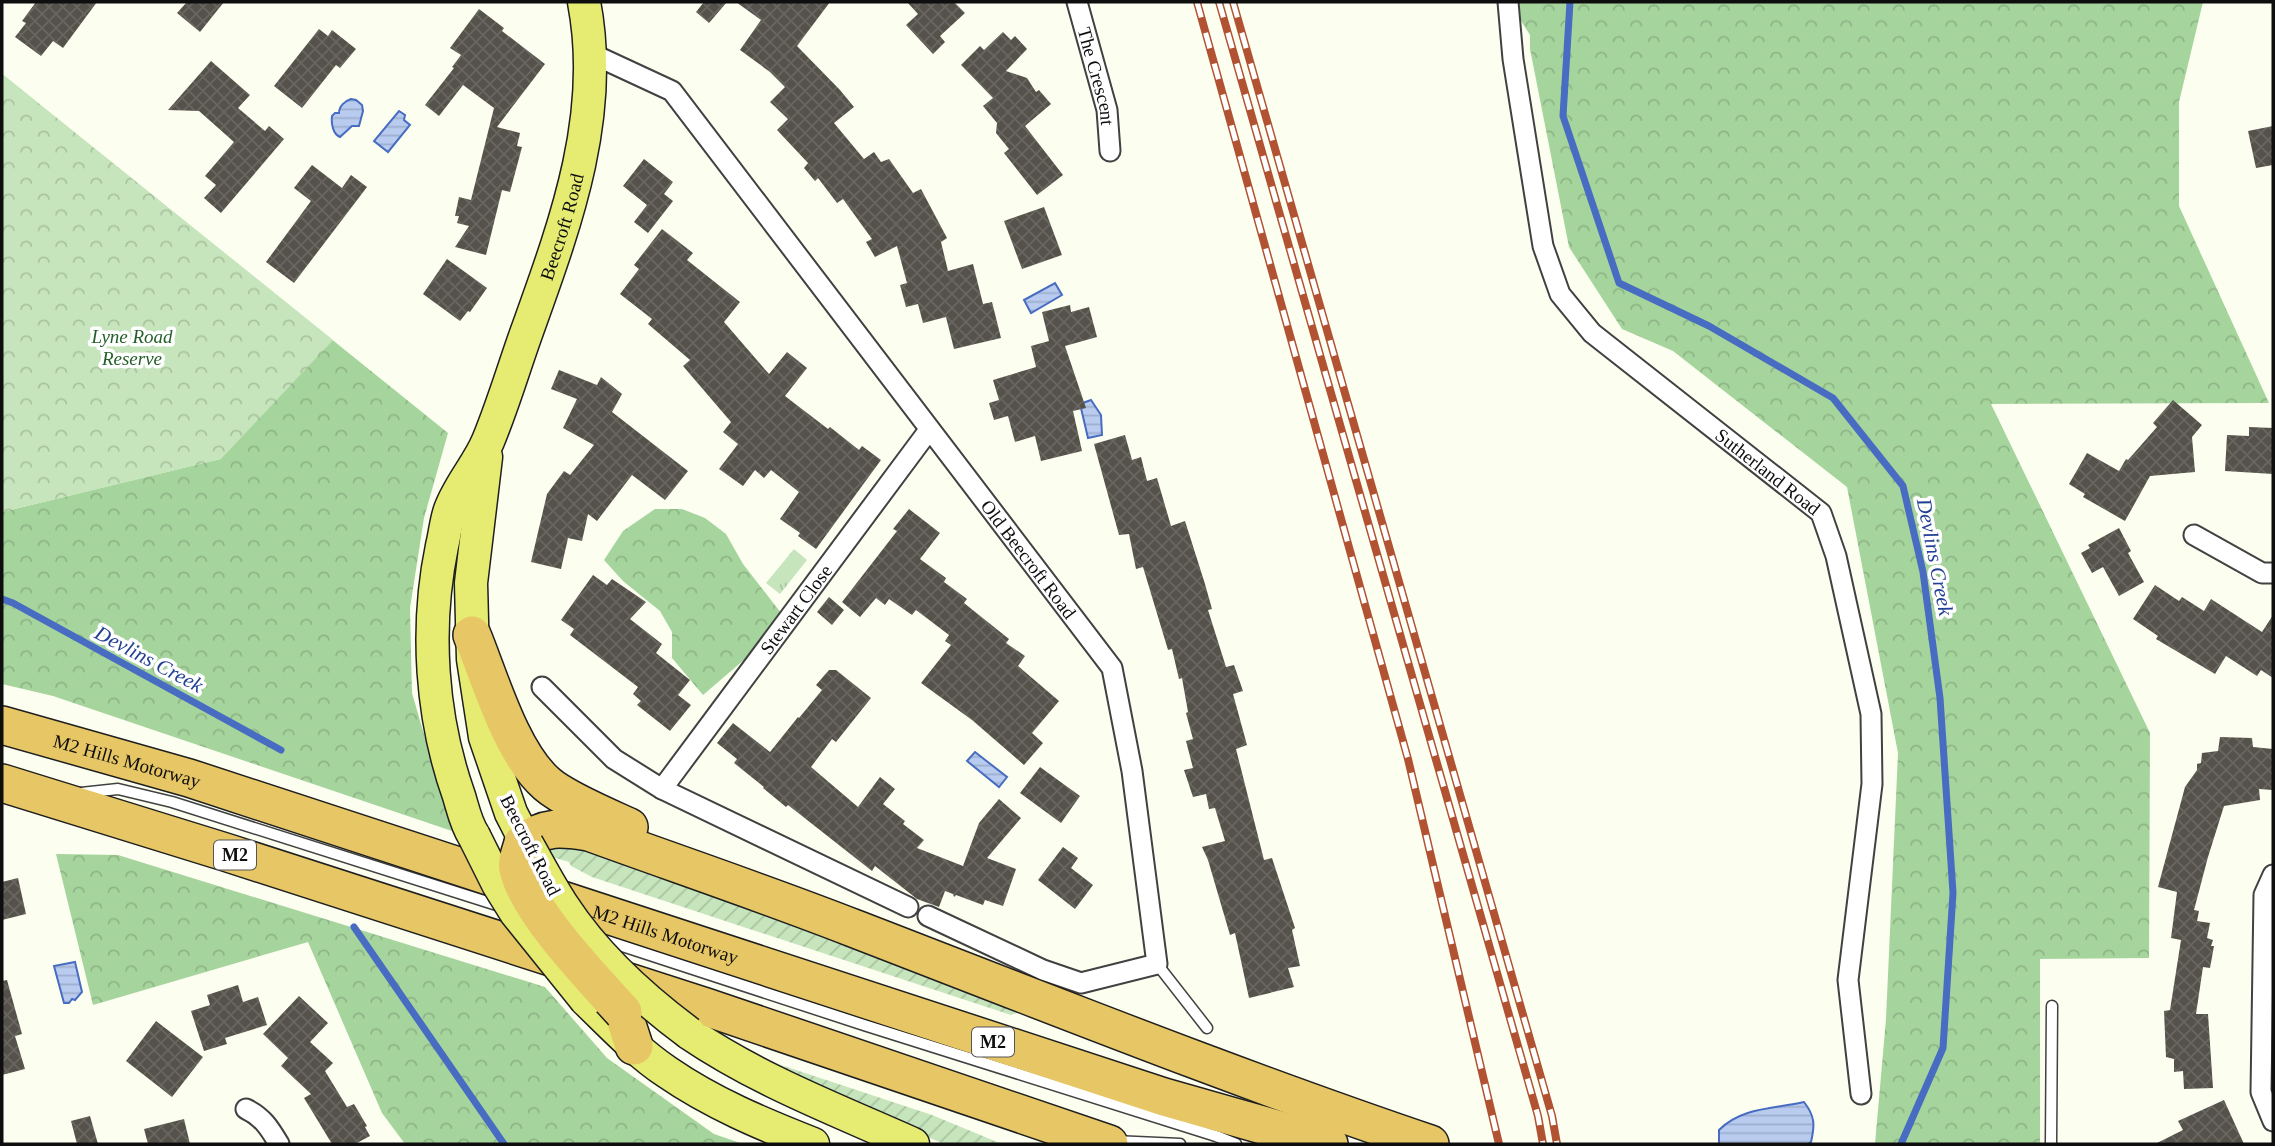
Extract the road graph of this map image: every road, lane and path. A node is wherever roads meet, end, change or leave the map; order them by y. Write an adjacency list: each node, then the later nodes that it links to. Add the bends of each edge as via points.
1 (584, 2): 4 (main road, Beecroft Road)
2 (1077, 2): 5 (street, The Crescent, via 1107,110)
3 (1508, 2): 25 (street, Sutherland Road, via 1543,246 1560,293 1592,333 1821,513 1836,556 1871,714 1872,784 1848,980)
4 (589, 52): 6 (street, Old Beecroft Road, via 672,91); 7 (main road, Beecroft Road, via 587,130 575,188)
5 (1110, 151)
6 (929, 430): 14 (street, Stewart Close); 21 (street, Old Beecroft Road, via 1112,668 1132,771)
7 (488, 442): 10 (main road, Beecroft Road, via 471,583); 24 (main road, Beecroft Road, bridge, via 450,509 435,584 436,701 453,781 474,836 521,921 586,1000)
8 (2194, 536): 9 (street, via 2262,573)
9 (2273, 573)
10 (472, 635): 16 (main road, Beecroft Road, via 485,737); 20 (highway, via 519,751 548,785 607,817 822,909)
11 (542, 687): 14 (street, via 614,759)
12 (2, 724): 34 (highway, M2 Hills Motorway / M2, via 189,778 1164,1097)
13 (2, 783): 15 (highway, M2)
14 (662, 789): 18 (street)
15 (49, 797): 28 (highway, M2, via 706,1007); 33 (lane, via 118,789 172,802)
16 (525, 843): 20 (highway, via 558,827 589,832); 24 (highway, bridge, via 517,867 531,901); 31 (main road, Beecroft Road, bridge, via 564,907 613,968 664,1015 755,1073)
17 (2273, 875): 27 (street, via 2264,895 2261,1092)
18 (908, 907)
19 (928, 916): 21 (street, via 1043,970 1081,982)
20 (851, 927): 35 (highway, via 1088,1021)
21 (1157, 964): 23 (lane)
22 (2052, 1006): 36 (lane)
23 (1207, 1028)
24 (629, 1029): 30 (main road, Beecroft Road, via 666,1071 760,1124)
25 (1861, 1094)
26 (246, 1109): 29 (street, via 267,1124)
27 (2273, 1121)
28 (1102, 1142): 32 (lane)
29 (279, 1144)
30 (813, 1144)
31 (913, 1144)
32 (1180, 1144)
33 (1236, 1144)
34 (1329, 1144)
35 (1430, 1144)
36 (2051, 1144)

